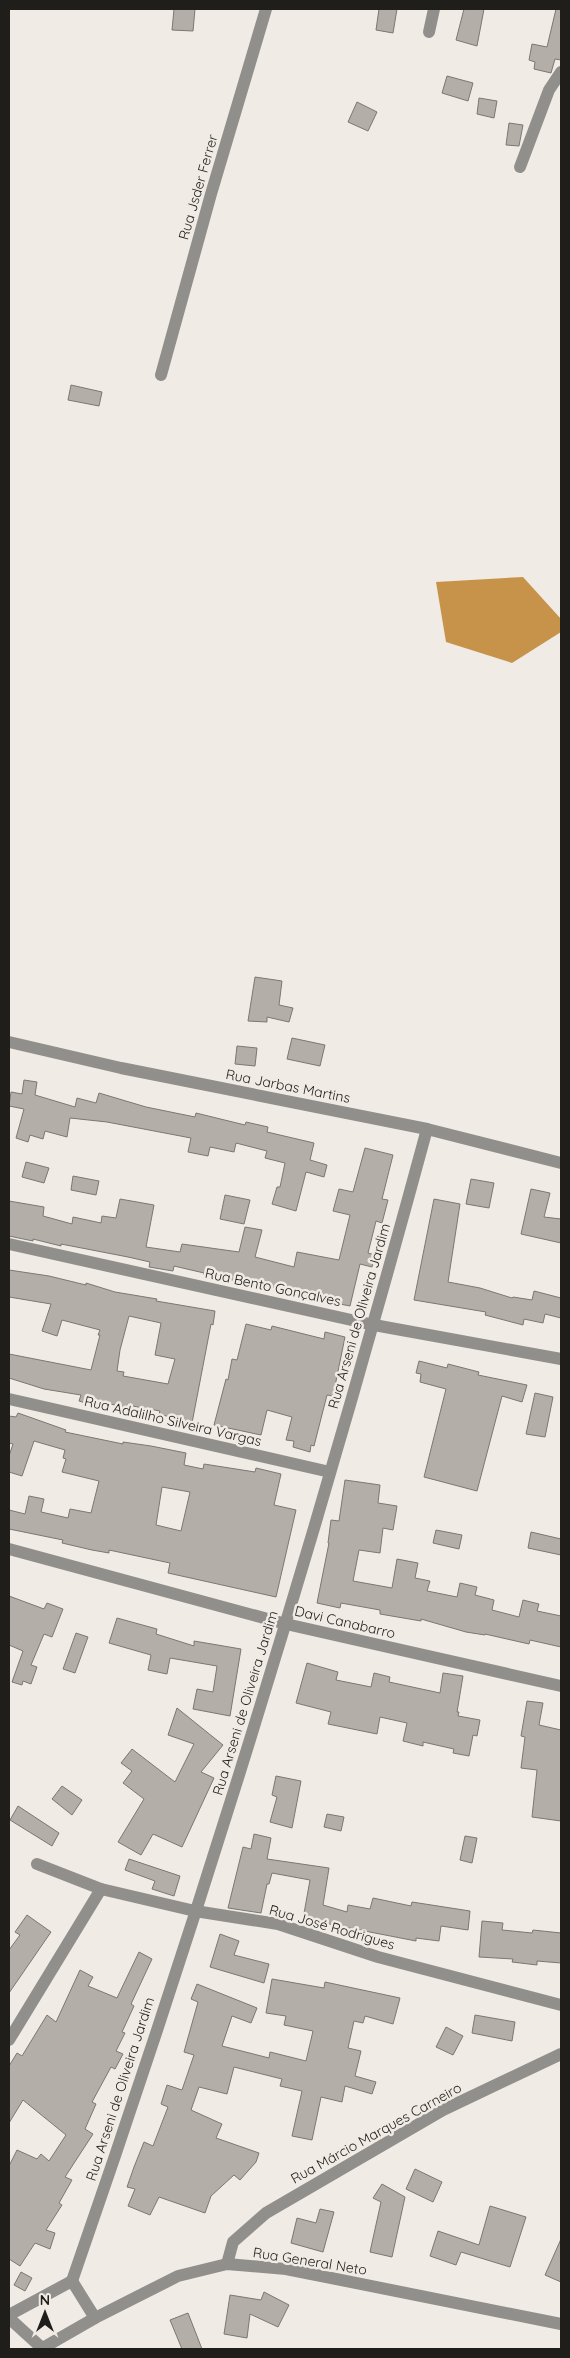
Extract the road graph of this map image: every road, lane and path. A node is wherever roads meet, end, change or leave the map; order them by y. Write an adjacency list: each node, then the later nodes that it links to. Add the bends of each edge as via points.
1 (266, 9): 6 (street, Rua Jsder Ferrer)
2 (434, 9): 3 (street)
3 (430, 32)
4 (561, 72): 5 (street, via 549,90)
5 (520, 168)
6 (161, 375)
7 (9, 1042): 8 (street, Rua Jarbas Martins, via 131,1070)
8 (427, 1129): 9 (street, Rua Jarbas Martins); 11 (street, Rua Arseni de Oliveira Jardim)
9 (561, 1162)
10 (9, 1244): 11 (street, Rua Bento Gonçalves)
11 (374, 1324): 12 (street, Rua Bento Gonçalves); 14 (street, Rua Arseni de Oliveira Jardim)
12 (561, 1358)
13 (9, 1399): 14 (street, Rua Adalilho Silveira Vargas)
14 (330, 1472): 16 (street, Rua Arseni de Oliveira Jardim)
15 (9, 1549): 16 (street, Davi Canabarro)
16 (286, 1624): 17 (street, Davi Canabarro); 20 (street, Rua Arseni de Oliveira Jardim)
17 (561, 1686)
18 (37, 1864): 19 (street, Rua José Rodrigues)
19 (101, 1888): 20 (street, Rua José Rodrigues); 22 (street)
20 (195, 1911): 21 (street, Rua José Rodrigues, via 278,1924 378,1957); 25 (street, Rua Arseni de Oliveira Jardim)
21 (561, 2005)
22 (9, 2040)
23 (561, 2054): 24 (street, Rua Márcio Marques Carneiro, via 443,2110 266,2213 233,2242)
24 (226, 2264): 27 (street, Rua General Neto, via 178,2276); 28 (street, Rua General Neto, via 286,2270)
25 (72, 2281): 26 (street); 27 (street)
26 (9, 2316): 29 (street)
27 (95, 2318): 29 (street, Rua General Neto)
28 (561, 2324)
29 (42, 2349)

